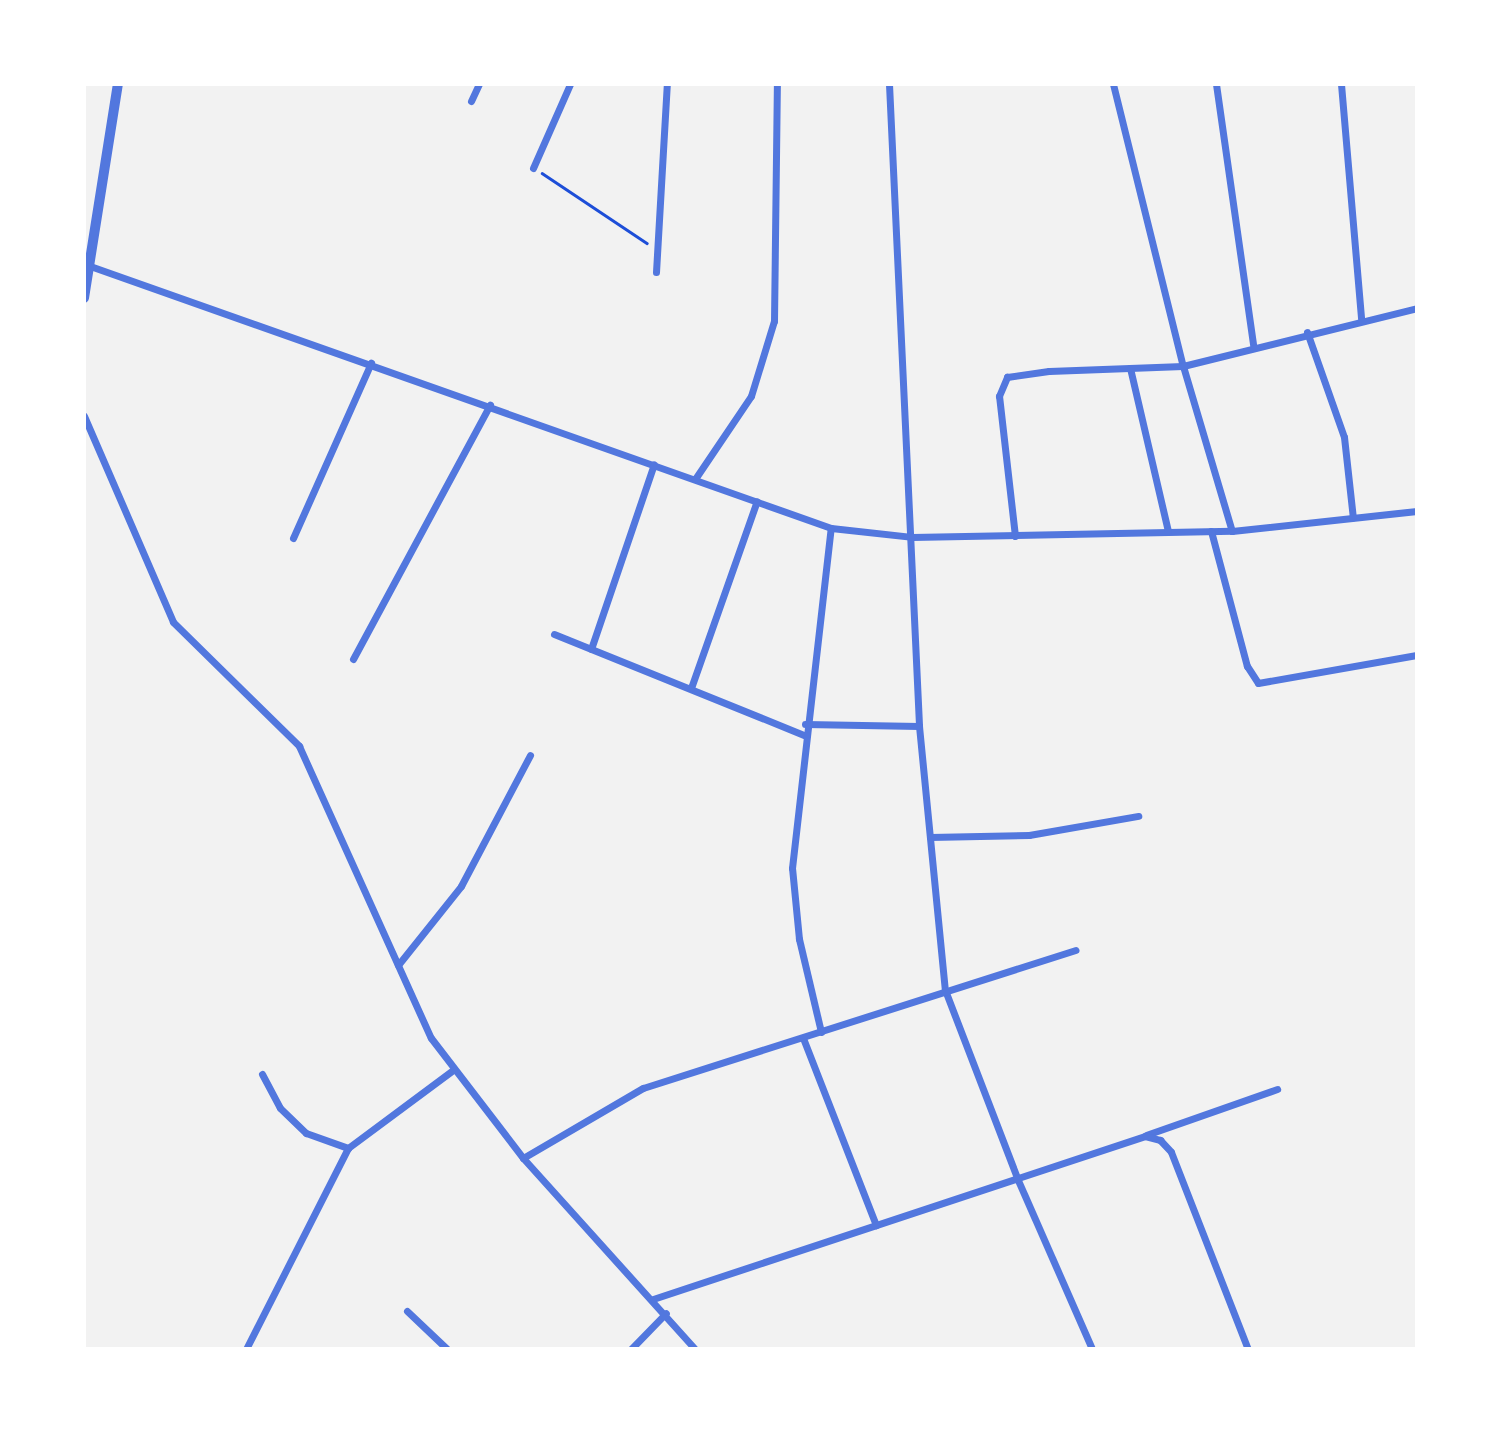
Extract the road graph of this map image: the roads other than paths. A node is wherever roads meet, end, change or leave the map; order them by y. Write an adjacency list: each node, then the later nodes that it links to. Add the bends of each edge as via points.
1 (118, 84): 12 (street)
2 (479, 84): 10 (street)
3 (570, 84): 11 (street)
4 (667, 84): 13 (street)
5 (777, 84): 25 (street, via 774,321 751,396)
6 (889, 84): 34 (street)
7 (1112, 84): 20 (street)
8 (1216, 84): 18 (street)
9 (1341, 84): 16 (street)
10 (471, 101)
11 (533, 168)
12 (90, 266): 14 (street); 19 (street)
13 (656, 272)
14 (84, 298)
15 (1417, 308): 16 (street)
16 (1361, 319): 17 (street)
17 (1307, 332): 18 (street); 28 (street, via 1345,438)
18 (1253, 345): 20 (street)
19 (371, 363): 22 (street); 35 (street)
20 (1183, 366): 21 (street); 32 (street)
21 (1130, 368): 30 (street); 33 (street, via 1007,377 999,396)
22 (489, 405): 24 (street); 39 (street)
23 (84, 416): 48 (street, via 173,622 299,746)
24 (654, 464): 25 (street); 37 (street)
25 (695, 479): 26 (street)
26 (757, 501): 29 (street); 40 (street)
27 (1417, 511): 28 (street)
28 (1353, 518): 32 (street)
29 (831, 527): 34 (street); 41 (street)
30 (1168, 531): 31 (street); 33 (street)
31 (1211, 531): 32 (street); 38 (street, via 1247,666 1258,683)
32 (1232, 531)
33 (1015, 536): 34 (street)
34 (912, 537): 42 (street)
35 (293, 538)
36 (554, 634): 37 (street)
37 (591, 649): 40 (street)
38 (1417, 655)
39 (353, 659)
40 (691, 688): 43 (street)
41 (805, 724): 42 (street); 43 (street)
42 (919, 726): 46 (street)
43 (804, 735): 50 (street, via 792,868 799,939)
44 (530, 755): 48 (street, via 461,886)
45 (1138, 816): 46 (street, via 1029,835)
46 (930, 837): 49 (street)
47 (1075, 950): 49 (street)
48 (398, 965): 52 (street, via 430,1038)
49 (945, 990): 50 (street); 58 (street)
50 (821, 1032): 51 (street)
51 (803, 1038): 57 (street, via 643,1088); 59 (street)
52 (453, 1070): 56 (street); 57 (street)
53 (262, 1074): 56 (street, via 280,1108 306,1133)
54 (1277, 1089): 55 (street)
55 (1145, 1136): 58 (street); 68 (street, via 1160,1140 1171,1152)
56 (348, 1148): 63 (street)
57 (523, 1158): 60 (street)
58 (1017, 1178): 59 (street); 67 (street)
59 (876, 1224): 60 (street)
60 (653, 1299): 62 (street)
61 (407, 1311): 64 (street)
62 (666, 1313): 65 (street); 66 (street)
63 (246, 1349)
64 (447, 1349)
65 (631, 1349)
66 (695, 1349)
67 (1092, 1349)
68 (1248, 1349)

